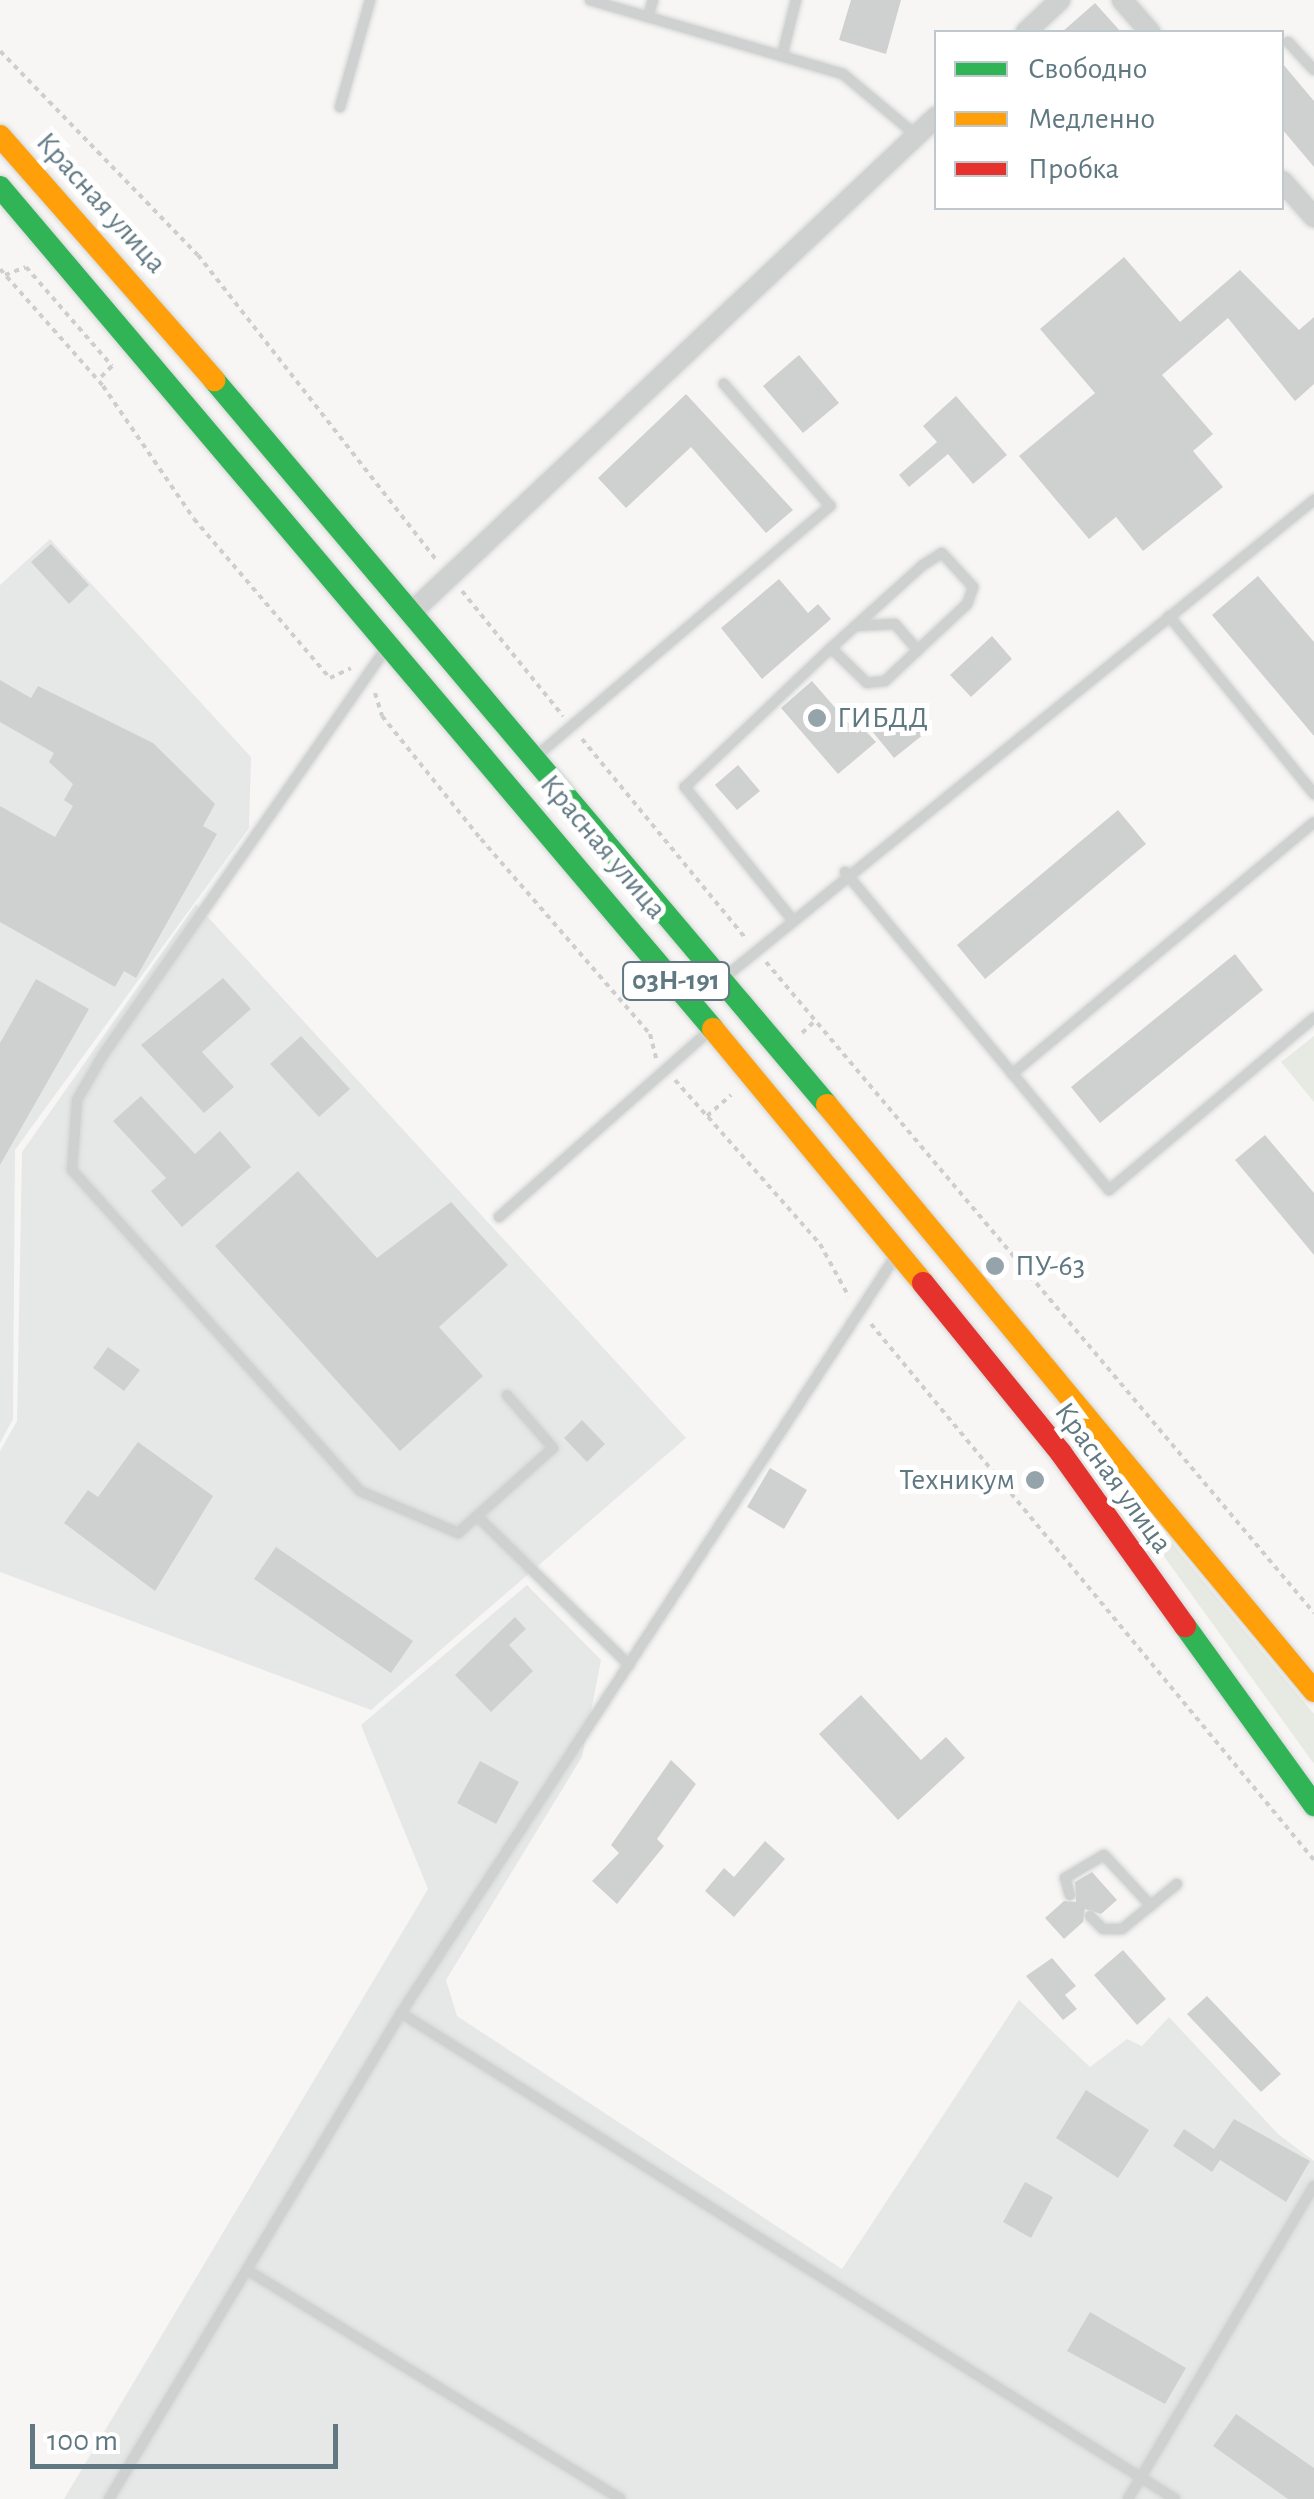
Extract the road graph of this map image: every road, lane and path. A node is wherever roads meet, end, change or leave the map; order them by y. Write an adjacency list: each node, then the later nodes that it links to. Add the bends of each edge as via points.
1 (370, 0): 14 (lane)
2 (590, 0): 7 (lane)
3 (653, 0): 7 (lane)
4 (796, 0): 12 (lane)
5 (1060, 0): 8 (street)
6 (1122, 0): 9 (street)
7 (648, 17): 12 (lane)
8 (1028, 30)
9 (1148, 30)
10 (1288, 42): 13 (lane)
11 (0, 52): 26 (path, via 198,255)
12 (782, 56): 17 (lane, via 842,74)
13 (1314, 70)
14 (340, 108)
15 (934, 119): 17 (street)
16 (0, 136): 27 (main road, Красная улица / 03Н-191)
17 (916, 136): 26 (street)
18 (1284, 183): 20 (street)
19 (0, 187): 30 (main road, Красная улица / 03Н-191)
20 (1314, 218)
21 (0, 269): 22 (path)
22 (5, 275): 23 (path); 23 (path, via 26,267 112,366)
23 (98, 380): 33 (path, via 194,519 330,678 352,668)
24 (724, 384): 34 (lane, via 830,506)
25 (1314, 500): 28 (lane)
26 (450, 577): 27 (street); 34 (path)
27 (415, 609): 35 (main road, Красная улица / 03Н-191)
28 (1169, 616): 36 (lane); 38 (lane)
29 (855, 626): 31 (lane); 32 (lane, via 894,624); 32 (lane, via 942,553 973,587 966,604)
30 (391, 641): 33 (lane); 42 (main road, Красная улица / 03Н-191)
31 (831, 648): 32 (lane, via 866,683 884,681); 39 (lane, via 685,787)
32 (918, 650)
33 (364, 680): 47 (path, via 382,716 481,840 650,1034); 55 (lane, via 103,1055 77,1100 72,1170 360,1491 458,1533)
34 (570, 724): 35 (lane); 40 (path)
35 (536, 756): 41 (main road, Красная улица / 03Н-191)
36 (1314, 794)
37 (1314, 822): 48 (lane)
38 (845, 872): 39 (lane); 48 (lane)
39 (791, 918): 40 (lane)
40 (754, 948): 41 (lane); 44 (path)
41 (720, 979): 42 (lane); 46 (main road, Красная улица / 03Н-191)
42 (693, 1002): 45 (main road, Красная улица / 03Н-191)
43 (1314, 1018): 48 (lane, via 1109,1190)
44 (816, 1020): 46 (path); 56 (path)
45 (713, 1027): 47 (lane); 49 (main road, Красная улица / 03Н-191)
46 (782, 1052): 58 (main road, Красная улица / 03Н-191)
47 (666, 1069): 50 (path); 51 (lane)
48 (1012, 1074)
49 (754, 1076): 50 (path); 52 (main road, Красная улица / 03Н-191)
50 (707, 1116): 53 (path, via 820,1244)
51 (499, 1217)
52 (898, 1252): 53 (lane); 59 (main road, Красная улица / 03Н-191, via 1061,1453)
53 (860, 1310): 57 (lane); 60 (path)
54 (507, 1395): 55 (lane, via 553,1448)
55 (478, 1516): 57 (lane)
56 (1314, 1612)
57 (629, 1664): 65 (lane)
58 (1314, 1691)
59 (1314, 1805)
60 (1314, 1860)
61 (1177, 1884): 63 (lane)
62 (1070, 1895): 63 (lane, via 1065,1878 1104,1855)
63 (1152, 1906): 64 (lane, via 1122,1929 1102,1929)
64 (1090, 1916)
65 (401, 2013): 67 (lane); 68 (lane)
66 (1314, 2186): 68 (lane)
67 (247, 2270): 69 (lane); 70 (lane)
68 (1140, 2478): 71 (lane); 72 (lane)
69 (110, 2499)
70 (620, 2499)
71 (1128, 2499)
72 (1175, 2499)

